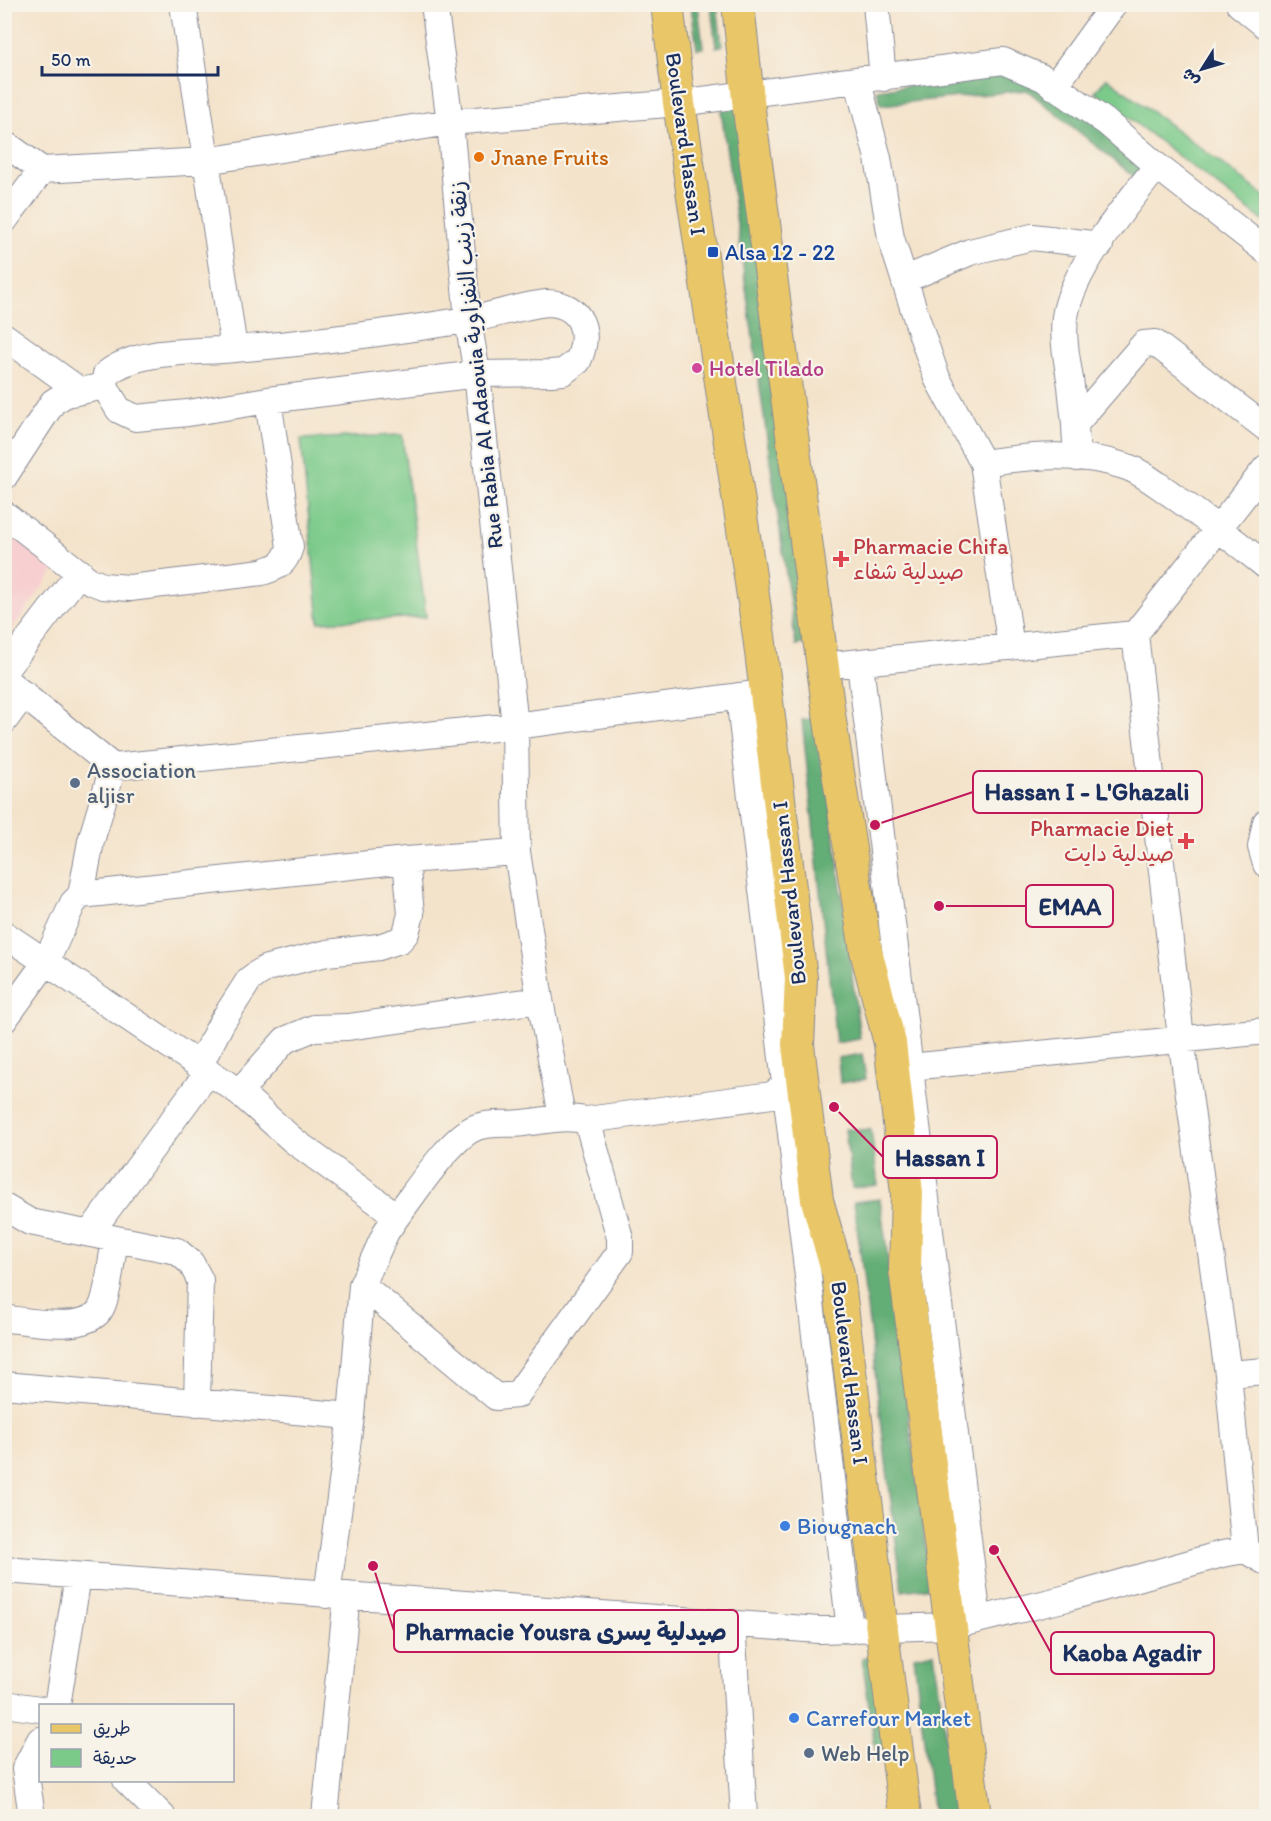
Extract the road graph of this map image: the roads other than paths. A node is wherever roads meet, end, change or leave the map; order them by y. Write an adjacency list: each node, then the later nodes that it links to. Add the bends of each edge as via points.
1 (183, 4): 15 (street)
2 (434, 4): 13 (street, Rue Rabia Al Adaouia زنقة زينب النفزاوية)
3 (667, 4): 12 (main road, Boulevard Hassan I)
4 (738, 4): 11 (main road)
5 (876, 4): 9 (street)
6 (1114, 4): 10 (street)
7 (1239, 4): 8 (street)
8 (1266, 26)
9 (870, 80): 10 (street, via 1003,61); 11 (street); 21 (street, via 891,238)
10 (1054, 87): 16 (street, via 1106,122)
11 (747, 94): 12 (street); 42 (main road, via 820,625)
12 (679, 103): 13 (street); 45 (main road, Boulevard Hassan I)
13 (450, 122): 15 (street); 22 (street, Rue Rabia Al Adaouia زنقة زينب النفزاوية)
14 (4, 143): 17 (street)
15 (206, 161): 17 (street); 24 (street)
16 (1157, 166): 19 (street); 20 (street)
17 (42, 170): 18 (street)
18 (4, 221)
19 (1100, 245): 21 (street, via 1032,237 970,252); 29 (street, via 1071,296 1065,318)
20 (1266, 251)
21 (906, 279): 32 (street, via 937,378)
22 (468, 320): 24 (street); 25 (street, Rue Rabia Al Adaouia زنقة زينب النفزاوية); 25 (street, via 530,305 557,304 576,314 585,331 578,361 562,372)
23 (4, 336): 27 (street)
24 (234, 349): 26 (street, via 182,351 119,363 106,374)
25 (477, 374): 28 (street); 47 (street, Rue Rabia Al Adaouia زنقة زينب النفزاوية)
26 (105, 386): 27 (street); 28 (street, via 119,410 136,418)
27 (79, 390): 34 (street, via 51,405)
28 (268, 400): 38 (street, via 290,547 287,559 262,572 116,589 90,581)
29 (1076, 423): 30 (street, via 1144,344 1155,343); 31 (street)
30 (1266, 428)
31 (1077, 458): 32 (street, via 1022,457); 36 (street, via 1127,466)
32 (983, 463): 40 (street)
33 (1266, 468): 36 (street)
34 (4, 477)
35 (4, 514): 38 (street)
36 (1219, 528): 37 (street); 39 (street)
37 (1266, 566)
38 (80, 572): 43 (street)
39 (1135, 633): 40 (street); 59 (street)
40 (1011, 647): 41 (street)
41 (860, 664): 42 (street); 60 (street)
42 (822, 666): 83 (main road, via 866,951 890,1043 907,1192 905,1269)
43 (4, 671)
44 (14, 686): 46 (street); 48 (street)
45 (752, 695): 47 (street); 62 (main road, Boulevard Hassan I, via 801,978)
46 (4, 721)
47 (515, 726): 48 (street); 50 (street, Rue Rabia Al Adaouia زنقة زينب النفزاوية)
48 (113, 767): 53 (street, via 91,841)
49 (1266, 822): 52 (street, via 1262,847)
50 (517, 852): 51 (street); 56 (street, Rue Rabia Al Adaouia زنقة زينب النفزاوية)
51 (406, 860): 53 (street); 61 (street, via 411,914 400,940 379,947 327,953 257,974 222,1022)
52 (1266, 864)
53 (81, 894): 55 (street)
54 (4, 934): 55 (street)
55 (46, 962): 57 (street); 61 (street)
56 (540, 1000): 63 (street, via 348,1027 314,1028 285,1040); 64 (street, Rue Rabia Al Adaouia زنقة زينب النفزاوية)
57 (4, 1020)
58 (1266, 1031): 59 (street)
59 (1180, 1038): 60 (street); 74 (street)
60 (910, 1067): 83 (street)
61 (203, 1069): 63 (street); 69 (street)
62 (793, 1080): 65 (street, via 772,1095); 66 (main road, Boulevard Hassan I)
63 (239, 1092): 68 (street, via 294,1141)
64 (562, 1116): 65 (street); 68 (street, via 521,1124 478,1126 465,1132)
65 (587, 1120): 71 (street, via 621,1238 620,1252 517,1395 496,1397)
66 (807, 1193): 84 (main road, Boulevard Hassan I, via 838,1274); 85 (street)
67 (7, 1213): 69 (street, via 30,1222)
68 (397, 1216): 71 (street)
69 (90, 1233): 70 (street)
70 (115, 1240): 72 (street, via 103,1304 96,1314 58,1324); 76 (street, via 177,1251 191,1263 200,1280)
71 (362, 1285): 77 (street)
72 (9, 1319)
73 (1266, 1371): 74 (street)
74 (1228, 1374): 78 (street)
75 (4, 1385): 76 (street)
76 (197, 1403): 77 (street)
77 (351, 1416): 81 (street)
78 (1256, 1556): 83 (street)
79 (4, 1570): 80 (street)
80 (78, 1576): 81 (street); 87 (street)
81 (337, 1595): 82 (street); 93 (street)
82 (732, 1623): 85 (street); 94 (street)
83 (965, 1623): 84 (street); 96 (main road)
84 (882, 1629): 85 (street); 95 (main road, Boulevard Hassan I)
85 (850, 1630)
86 (4, 1704): 88 (street)
87 (57, 1704)
88 (39, 1709)
89 (39, 1742): 91 (street, via 25,1769)
90 (128, 1782): 92 (street)
91 (32, 1816)
92 (162, 1816)
93 (325, 1816)
94 (744, 1816)
95 (905, 1816)
96 (975, 1816)

